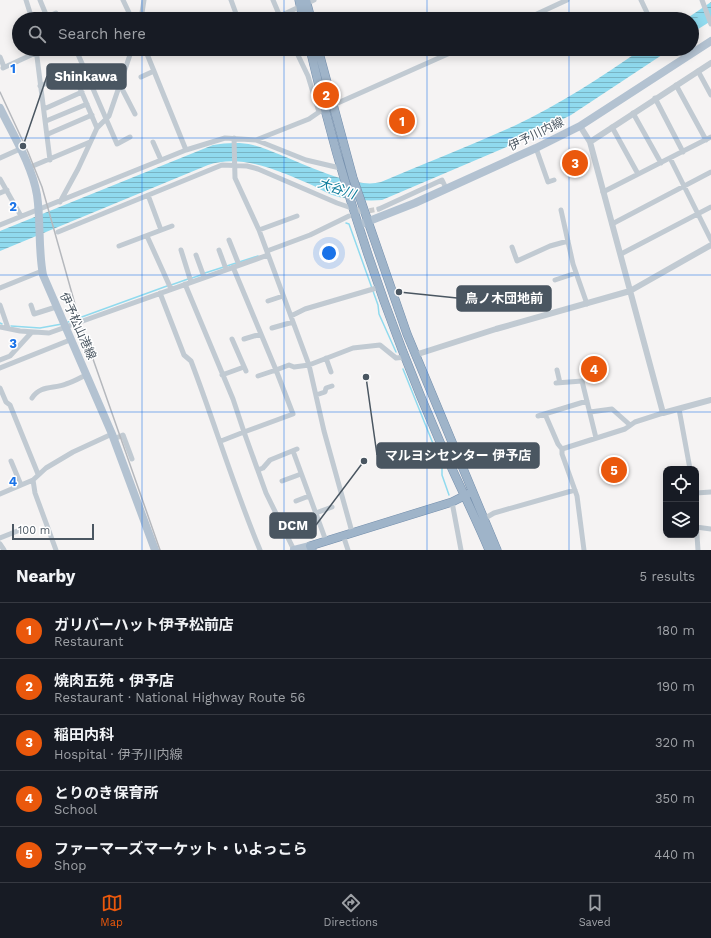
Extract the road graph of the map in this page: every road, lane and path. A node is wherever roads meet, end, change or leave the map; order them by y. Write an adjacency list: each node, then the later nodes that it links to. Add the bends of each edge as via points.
1 (26, 0): 11 (street)
2 (40, 0): 12 (street)
3 (123, 0): 13 (street)
4 (144, 0): 14 (street)
5 (231, 0): 15 (street)
6 (272, 0): 16 (street)
7 (568, 0): 20 (street)
8 (641, 0): 21 (street)
9 (305, 2): 17 (street); 18 (highway); 19 (highway)
10 (702, 2): 22 (street)
11 (30, 12)
12 (43, 12)
13 (129, 12)
14 (142, 12)
15 (235, 12)
16 (278, 12)
17 (290, 12)
18 (304, 12)
19 (309, 12)
20 (541, 12)
21 (647, 12)
22 (711, 24)
23 (711, 41): 24 (main road, 伊予川内線)
24 (699, 49)
25 (27, 56): 35 (street, via 4,67)
26 (37, 56): 42 (street)
27 (79, 56): 54 (street)
28 (129, 56): 40 (street)
29 (148, 56): 37 (street)
30 (299, 56): 50 (street)
31 (311, 56): 50 (highway)
32 (320, 56): 47 (highway)
33 (444, 56): 47 (street)
34 (688, 56): 56 (main road, 伊予川内線)
35 (0, 57)
36 (711, 63): 38 (street)
37 (154, 70): 39 (street); 69 (street)
38 (698, 71): 41 (street); 44 (street)
39 (141, 77)
40 (119, 83): 52 (street); 54 (street)
41 (676, 85): 45 (street); 61 (street)
42 (40, 86): 43 (street, via 74,72); 49 (street)
43 (82, 92): 46 (street); 49 (street)
44 (711, 95)
45 (655, 98): 51 (street); 70 (street)
46 (86, 104): 53 (street); 55 (street)
47 (335, 105): 50 (street); 92 (highway)
48 (0, 108): 68 (main road, 伊予松山港線)
49 (44, 109): 55 (street)
50 (322, 110): 63 (street, via 296,125); 78 (highway)
51 (634, 113): 57 (street); 75 (street)
52 (135, 114)
53 (92, 115): 58 (street); 59 (street)
54 (106, 119): 58 (street); 60 (street, via 117,144)
55 (46, 121): 59 (street)
56 (580, 126): 66 (street); 67 (main road, 伊予川内線)
57 (612, 127): 66 (street); 80 (street)
58 (97, 128): 64 (street)
59 (48, 134): 73 (street)
60 (130, 137)
61 (708, 138): 70 (street)
62 (233, 139): 63 (street); 69 (street, via 217,139); 76 (street)
63 (256, 140): 78 (street, via 306,160)
64 (90, 142): 73 (street); 89 (street)
65 (153, 142): 74 (street)
66 (590, 142): 86 (street)
67 (536, 148): 82 (street, via 548,182); 84 (main road, 伊予川内線)
68 (20, 149): 71 (street); 77 (main road, 伊予松山港線)
69 (186, 150): 74 (street)
70 (684, 152): 72 (street)
71 (0, 158)
72 (670, 158): 75 (street); 83 (street)
73 (50, 160): 77 (street)
74 (161, 160): 89 (street)
75 (661, 162): 80 (street)
76 (233, 164): 88 (street, via 211,169); 91 (street, via 258,169); 105 (street, via 235,178)
77 (28, 168): 95 (main road, 伊予松山港線, via 35,187)
78 (340, 169): 91 (highway)
79 (711, 172): 83 (street)
80 (638, 174): 86 (street)
81 (0, 179): 85 (street)
82 (554, 180)
83 (684, 187): 96 (street); 100 (street)
84 (446, 188): 93 (street, via 442,180); 99 (main road, 伊予川内線)
85 (7, 190): 87 (street); 97 (street)
86 (603, 192): 100 (street)
87 (0, 193)
88 (148, 195): 104 (street); 106 (street)
89 (60, 202): 95 (street)
90 (711, 207): 96 (street)
91 (351, 209): 92 (street); 102 (highway); 116 (street, via 310,235)
92 (364, 209): 99 (highway)
93 (379, 209)
94 (561, 210): 109 (street)
95 (38, 211): 97 (street); 122 (main road, 伊予松山港線)
96 (698, 214): 108 (street); 117 (street)
97 (21, 216): 101 (street)
98 (297, 216): 105 (street)
99 (368, 222): 102 (main road, 伊予川内線); 150 (highway)
100 (612, 224): 117 (street)
101 (0, 225)
102 (359, 225): 128 (highway)
103 (172, 226): 104 (street)
104 (162, 230): 107 (street)
105 (259, 230): 116 (street)
106 (58, 232)
107 (147, 236): 112 (street); 130 (street)
108 (711, 240)
109 (568, 241): 113 (street, via 517,261); 123 (street)
110 (238, 243): 119 (street, via 230,242)
111 (711, 245): 131 (street)
112 (119, 246)
113 (512, 247)
114 (181, 250): 126 (street)
115 (219, 250): 121 (street)
116 (268, 253): 119 (street); 133 (street)
117 (620, 254): 131 (street)
118 (196, 255): 124 (street)
119 (239, 265): 120 (street)
120 (233, 267): 121 (street); 146 (street)
121 (226, 269): 124 (street)
122 (42, 271): 129 (street); 138 (main road, 伊予松山港線)
123 (576, 273): 125 (street); 135 (street)
124 (204, 277): 126 (street)
125 (555, 280)
126 (191, 282): 127 (street)
127 (184, 284): 130 (street); 160 (street)
128 (380, 287): 139 (street, via 305,309); 151 (highway)
129 (0, 288)
130 (171, 289): 132 (street)
131 (630, 291): 135 (street); 170 (street)
132 (160, 293): 142 (street); 177 (street, via 184,355 191,361)
133 (283, 296): 134 (street); 139 (street)
134 (268, 301)
135 (587, 304): 150 (street)
136 (0, 305): 143 (street)
137 (30, 305): 138 (street, via 34,314)
138 (56, 306): 142 (main road, 伊予松山港線)
139 (291, 316): 140 (street)
140 (293, 322): 144 (street); 154 (street)
141 (0, 326): 143 (street)
142 (65, 327): 145 (street, via 49,333); 148 (main road, 伊予松山港線)
143 (8, 328): 145 (street)
144 (272, 328)
145 (31, 333): 153 (street, via 10,356)
146 (261, 334): 147 (street); 156 (street)
147 (244, 339)
148 (70, 340): 155 (street); 159 (main road, 伊予松山港線)
149 (232, 342): 160 (street, via 245,369)
150 (415, 355): 151 (highway); 189 (highway)
151 (406, 357): 152 (street, via 396,358 380,345 353,348); 194 (highway)
152 (326, 358): 154 (street); 158 (street)
153 (0, 360)
154 (309, 364): 156 (street, via 294,367 290,364); 164 (street)
155 (0, 368)
156 (276, 370): 161 (street); 174 (street, via 293,414)
157 (557, 370): 167 (street, via 558,383 582,381)
158 (331, 372)
159 (86, 375): 165 (street, via 67,384 43,388); 175 (main road, 伊予松山港線)
160 (222, 375): 174 (street)
161 (258, 376)
162 (332, 386): 164 (street)
163 (0, 388): 183 (street, via 10,405)
164 (316, 396): 204 (street)
165 (32, 398)
166 (711, 400): 168 (street)
167 (587, 401): 169 (street); 171 (street)
168 (679, 409): 170 (street); 181 (street)
169 (590, 412): 173 (street, via 612,409); 176 (street)
170 (663, 413): 173 (street)
171 (545, 414): 172 (street); 178 (street)
172 (538, 416)
173 (630, 425): 176 (street)
174 (244, 432): 177 (street); 182 (street)
175 (113, 436): 179 (street, via 123,435); 183 (street, via 73,452); 211 (main road, 伊予松山港線)
176 (596, 438): 178 (street)
177 (221, 441): 212 (street, via 233,483)
178 (562, 449): 188 (street)
179 (132, 459)
180 (11, 461): 187 (street)
181 (689, 466)
182 (258, 470): 184 (street, via 270,460 295,450); 213 (street, via 266,493)
183 (38, 474): 185 (street)
184 (301, 474): 186 (street); 193 (street)
185 (33, 480): 187 (street); 210 (street, via 35,493)
186 (282, 481)
187 (21, 485): 192 (street)
188 (575, 490): 199 (street, via 494,513); 218 (street)
189 (473, 492): 194 (highway); 199 (highway)
190 (711, 492): 191 (street)
191 (699, 493)
192 (0, 494)
193 (309, 496): 195 (street); 198 (street)
194 (464, 496): 196 (highway); 199 (highway)
195 (296, 501)
196 (452, 502): 204 (highway); 215 (street)
197 (332, 506): 198 (street)
198 (316, 514): 200 (street); 208 (street)
199 (481, 521): 216 (highway); 217 (highway)
200 (302, 522)
201 (699, 527): 202 (street)
202 (711, 529)
203 (20, 530): 206 (street)
204 (352, 532): 205 (highway)
205 (343, 535): 208 (highway); 214 (street)
206 (0, 538)
207 (697, 538): 219 (street)
208 (326, 541): 209 (highway)
209 (311, 548): 213 (main road)
210 (56, 550)
211 (155, 550)
212 (260, 550)
213 (294, 550)
214 (348, 550)
215 (461, 550)
216 (488, 550)
217 (497, 550)
218 (584, 550)
219 (698, 550)

